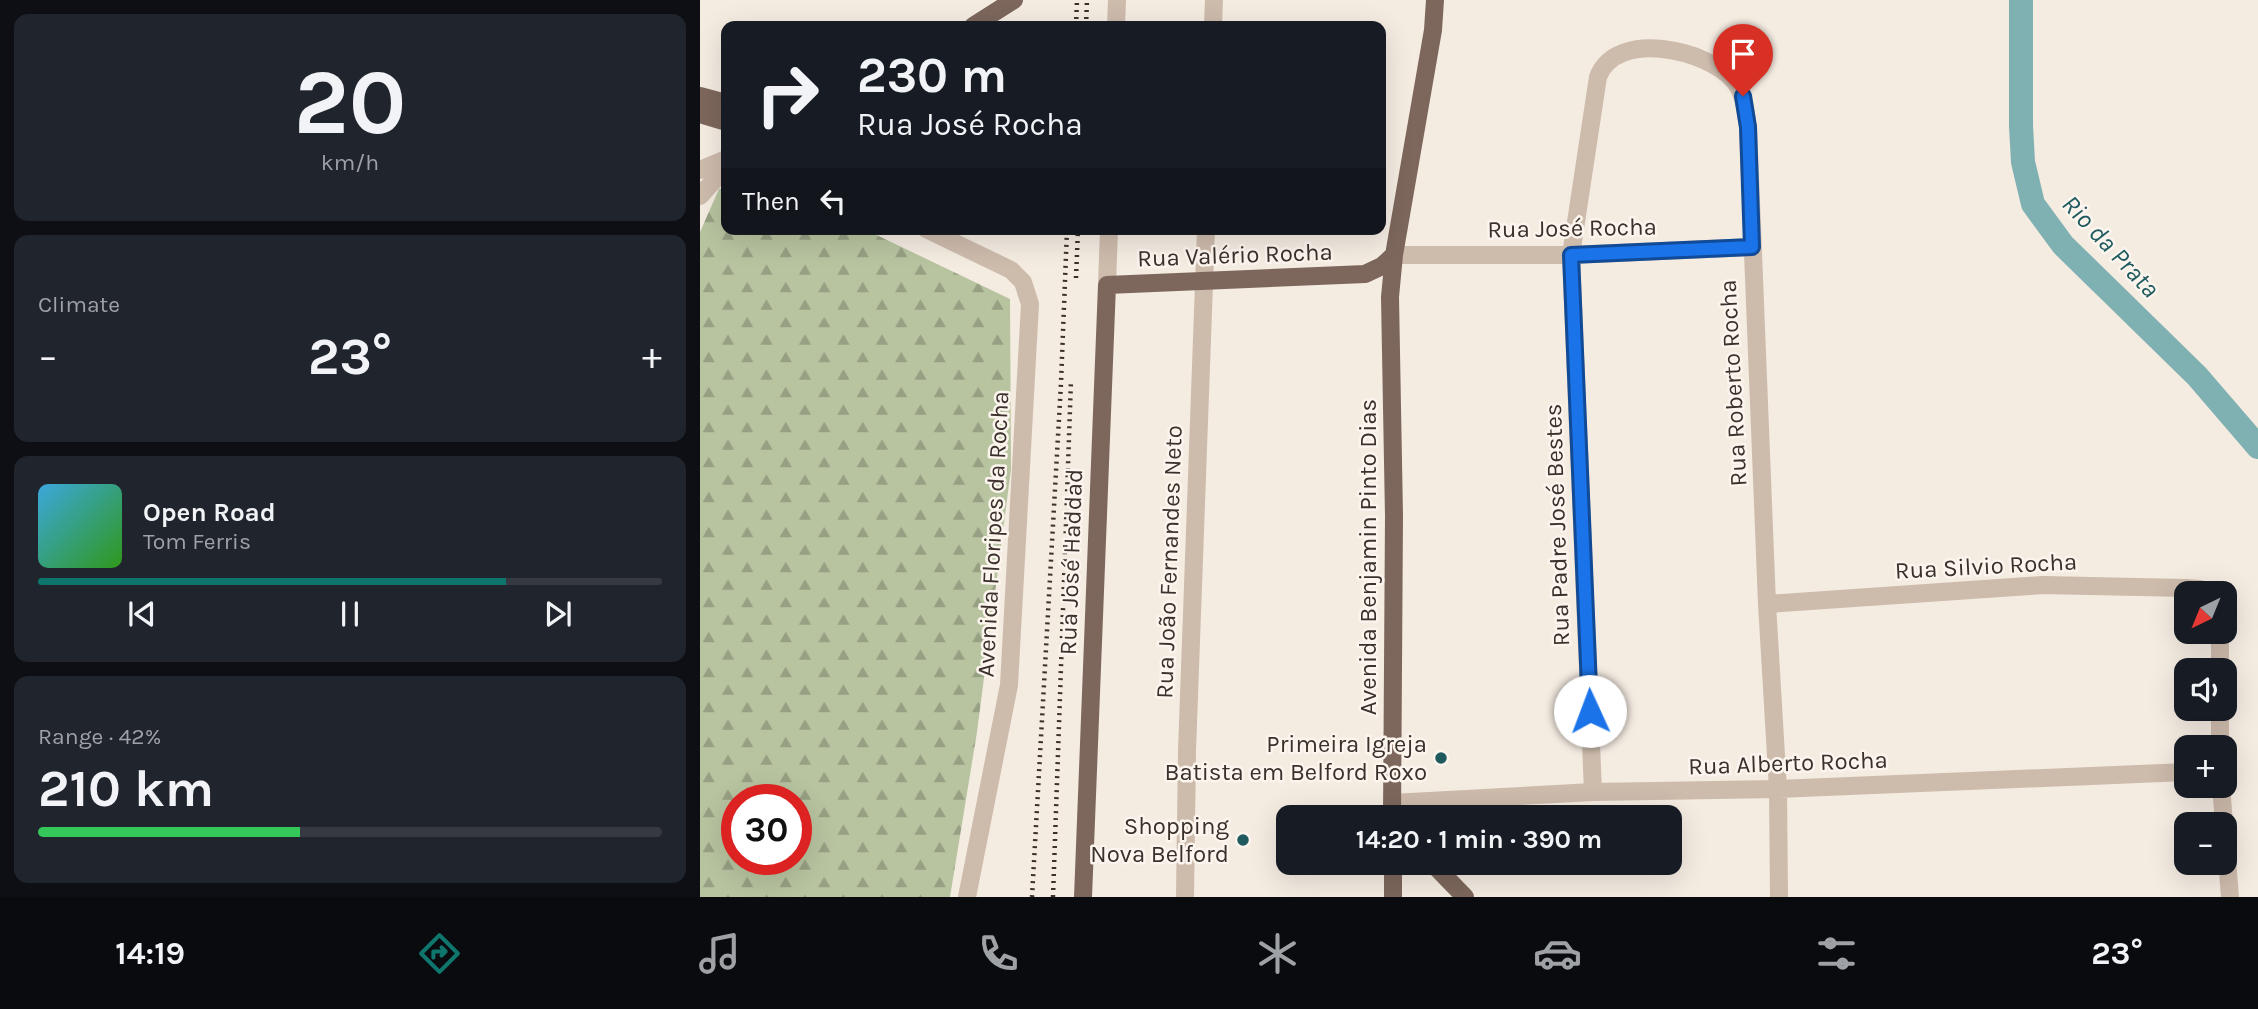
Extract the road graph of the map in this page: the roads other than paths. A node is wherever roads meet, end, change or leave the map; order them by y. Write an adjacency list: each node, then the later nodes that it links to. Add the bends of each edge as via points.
1 (1014, 0): 5 (main road)
2 (1117, 0): 6 (street)
3 (1214, 0): 7 (street)
4 (1434, 0): 20 (main road, Avenida Benjamin Pinto Dias, via 1433,30)
5 (981, 21)
6 (1116, 21)
7 (1213, 21)
8 (700, 96): 9 (main road)
9 (721, 102)
10 (700, 114): 11 (main road)
11 (721, 120)
12 (721, 161): 13 (street)
13 (700, 170)
14 (721, 173): 15 (street)
15 (700, 197)
16 (938, 235): 36 (street, Avenida Floripes da Rocha, via 1011,270 1023,282 1030,304 1009,685)
17 (1109, 235): 24 (street, Rua José Haddad)
18 (1206, 235): 23 (street, Rua João Fernandes Neto)
19 (1752, 247): 21 (street, Rua José Rocha); 21 (street, Rua Roberto Rocha, via 1743,96 1725,73 1703,60 1668,48 1644,49 1608,60 1598,77); 27 (street, Rua Roberto Rocha)
20 (1394, 254): 21 (street, Rua José Rocha); 22 (main road); 25 (main road, Avenida Benjamin Pinto Dias)
21 (1571, 255): 30 (street, Rua Padre José Bestes)
22 (1365, 274): 23 (main road, Rua Valério Rocha); 25 (main road)
23 (1204, 281): 24 (main road, Rua Valério Rocha); 38 (street, Rua João Fernandes Neto)
24 (1107, 285): 37 (main road, Rua José Haddad)
25 (1390, 297): 32 (main road, Avenida Benjamin Pinto Dias)
26 (2174, 588): 27 (street, Rua Silvio Rocha, via 2043,585)
27 (1767, 604): 29 (street, Rua Roberto Rocha)
28 (2174, 772): 29 (street, Rua Alberto Rocha)
29 (1778, 789): 30 (street, Rua Alberto Rocha); 41 (street, Rua Roberto Rocha)
30 (1593, 792): 33 (street, Rua Alberto Rocha)
31 (2222, 798): 42 (street)
32 (1392, 805)
33 (1448, 805)
34 (1393, 875): 39 (main road)
35 (1444, 875): 40 (main road)
36 (967, 897)
37 (1083, 897)
38 (1185, 897)
39 (1393, 897)
40 (1465, 897)
41 (1779, 897)
42 (2230, 897)

